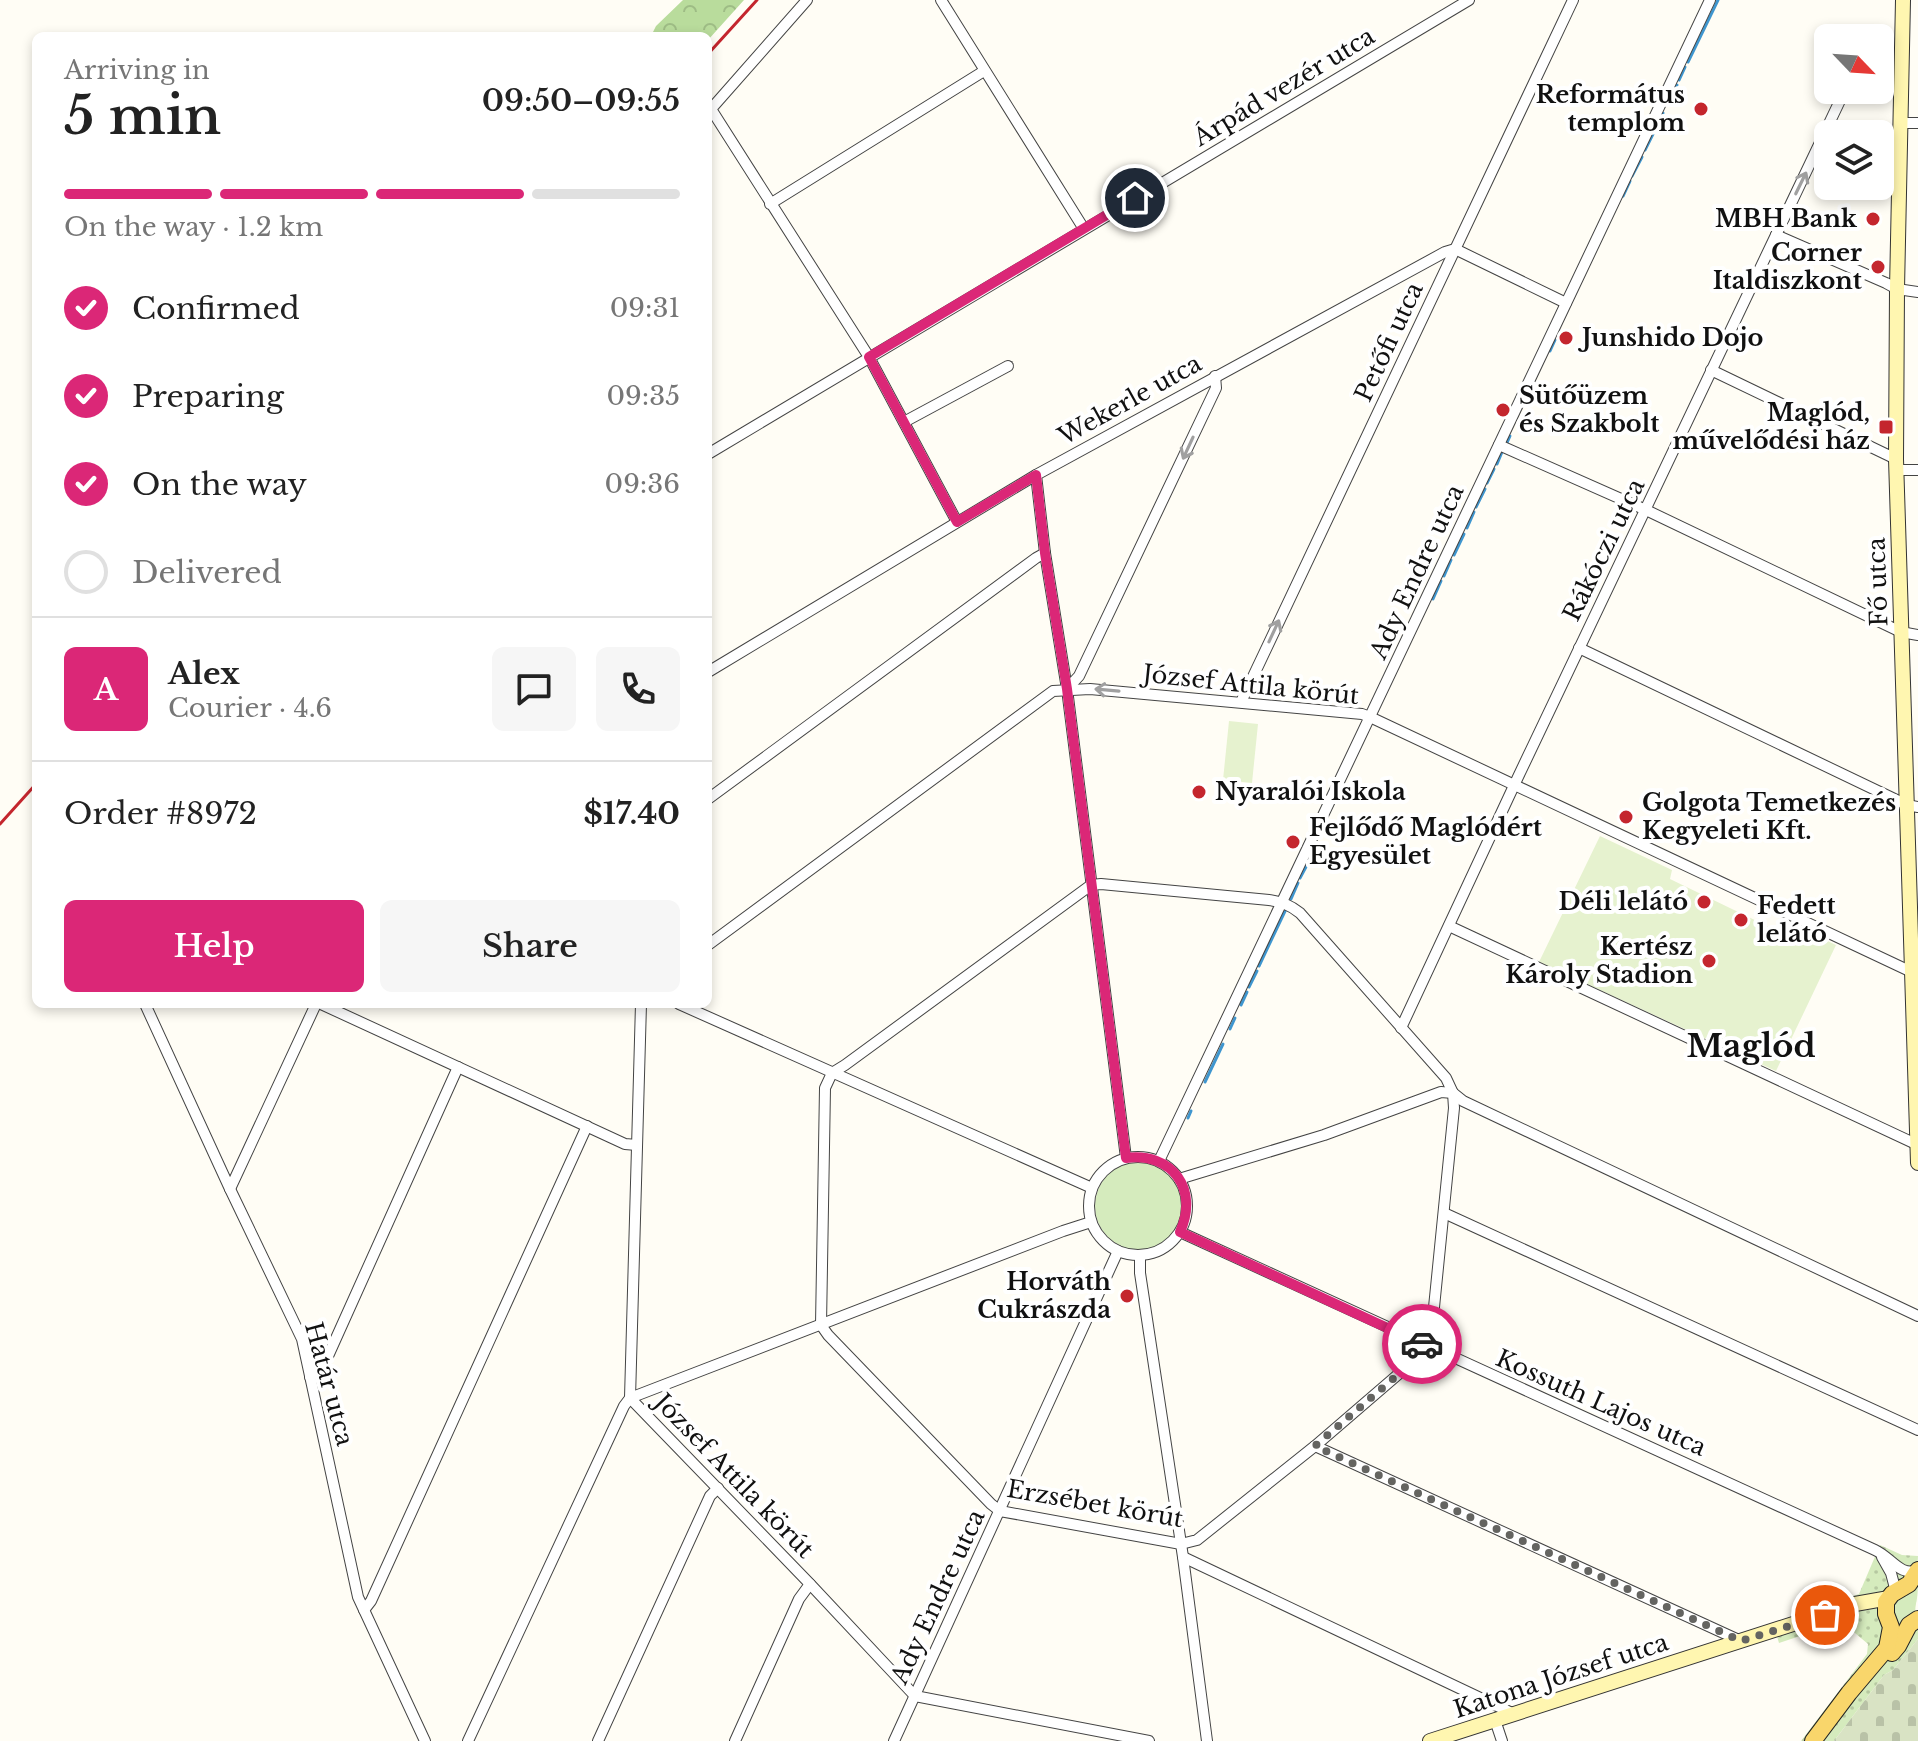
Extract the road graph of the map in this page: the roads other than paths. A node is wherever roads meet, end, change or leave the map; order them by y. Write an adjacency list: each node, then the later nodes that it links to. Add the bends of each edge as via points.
1 (807, 0): 8 (street)
2 (941, 0): 7 (street)
3 (1469, 0): 16 (street, Árpád vezér utca)
4 (1573, 0): 18 (street, Petőfi utca)
5 (1710, 0): 21 (street, Ady Endre utca)
6 (1903, 0): 10 (main road, Fő utca)
7 (984, 71): 15 (street); 16 (street)
8 (712, 108)
9 (712, 111): 15 (street)
10 (1900, 123): 11 (street); 13 (main road, Fő utca)
11 (1918, 123)
12 (1894, 149): 13 (street)
13 (1900, 150): 19 (main road, Fő utca)
14 (1814, 165): 17 (street, Rákóczi utca, one-way to 14)
15 (770, 204): 22 (street)
16 (1084, 229): 22 (street, Árpád vezér utca)
17 (1776, 235): 19 (street); 24 (street, Rákóczi utca)
18 (1455, 249): 21 (street); 25 (street, Wekerle utca); 40 (street, Petőfi utca, one-way to 18)
19 (1897, 289): 20 (street); 29 (main road, Fő utca)
20 (1918, 292)
21 (1566, 303): 27 (street, Ady Endre utca)
22 (869, 357): 26 (street); 28 (street, Árpád vezér utca)
23 (1008, 366): 26 (street)
24 (1711, 370): 29 (street); 32 (street, Rákóczi utca)
25 (1215, 376): 31 (street, Wekerle utca); 39 (street, one-way to 39, via 1216,388 1111,612)
26 (904, 422): 33 (street)
27 (1499, 445): 32 (street); 41 (street, Ady Endre utca)
28 (712, 452)
29 (1896, 464): 30 (street); 35 (main road, Fő utca)
30 (1918, 470)
31 (1036, 475): 33 (street, Wekerle utca); 34 (street)
32 (1646, 510): 35 (street); 37 (street, Rákóczi utca)
33 (957, 522): 38 (street, Wekerle utca)
34 (1045, 553): 39 (street); 43 (street)
35 (1901, 632): 36 (street); 44 (main road, Fő utca)
36 (1918, 635)
37 (1579, 648): 42 (street, Rákóczi utca); 44 (street)
38 (712, 670)
39 (1067, 689): 40 (street, József Attila körút, one-way to 39); 45 (street); 48 (street, József Attila körút, via 1053,691)
40 (1241, 702): 41 (street, József Attila körút)
41 (1370, 717): 42 (street, József Attila körút); 46 (street, Ady Endre utca)
42 (1515, 786): 47 (street, Rákóczi utca); 49 (street, József Attila körút)
43 (712, 796)
44 (1912, 806): 49 (main road, Fő utca)
45 (1091, 885): 46 (street); 57 (street); 62 (street)
46 (1283, 902): 55 (street, via 1300,913); 63 (street, Ady Endre utca)
47 (1449, 926): 55 (street, Rákóczi utca); 61 (street)
48 (712, 942)
49 (1915, 974): 61 (main road, Fő utca)
50 (147, 1008): 67 (street, Határ utca)
51 (316, 1008): 67 (street)
52 (327, 1008): 56 (street)
53 (641, 1008): 60 (street, József Attila körút)
54 (688, 1008): 57 (street)
55 (1401, 1028): 58 (street)
56 (458, 1067): 59 (street); 76 (street, via 324,1365)
57 (832, 1073): 66 (street); 74 (street, via 825,1088)
58 (1453, 1093): 65 (street, via 1441,1092); 68 (street); 73 (street)
59 (587, 1126): 60 (street); 88 (street)
60 (637, 1145): 77 (street, József Attila körút)
61 (1918, 1145): 64 (main road, Fő utca)
62 (1126, 1158): 63 (street); 66 (street, via 1100,1174)
63 (1159, 1161): 65 (street)
64 (1918, 1163)
65 (1179, 1179): 70 (street, via 1187,1205)
66 (1092, 1188): 69 (street)
67 (230, 1189): 76 (street, Határ utca, via 302,1339)
68 (1444, 1213): 75 (street); 78 (street)
69 (1091, 1222): 71 (street); 74 (street)
70 (1180, 1232): 72 (street, via 1156,1252); 75 (street, Kossuth Lajos utca)
71 (1118, 1251): 72 (street); 81 (street, Ady Endre utca)
72 (1140, 1255): 82 (street)
73 (1918, 1316)
74 (821, 1325): 77 (street); 81 (street, Erzsébet körút)
75 (1430, 1347): 79 (street, Erzsébet körút); 83 (street, Kossuth Lajos utca)
76 (310, 1377): 88 (street, Határ utca)
77 (630, 1398): 80 (street, József Attila körút); 96 (street)
78 (1918, 1430)
79 (1315, 1446): 82 (street, Erzsébet körút, via 1197,1540); 90 (street)
80 (718, 1488): 86 (street, József Attila körút); 97 (street)
81 (1000, 1511): 82 (street, Erzsébet körút); 92 (street, Ady Endre utca)
82 (1181, 1544): 84 (street)
83 (1875, 1550): 85 (street, Kossuth Lajos utca, via 1903,1571); 87 (street, via 1887,1564)
84 (1183, 1557): 93 (street); 101 (street)
85 (1918, 1570): 87 (main road)
86 (810, 1584): 92 (street, József Attila körút); 98 (street)
87 (1890, 1606): 89 (main road, via 1898,1626); 90 (main road, Katona József utca, via 1843,1609); 91 (main road, via 1889,1641)
88 (364, 1610): 95 (street, Határ utca)
89 (1914, 1622): 91 (main road, via 1898,1646)
90 (1741, 1641): 93 (main road, Katona József utca)
91 (1868, 1671): 104 (main road)
92 (915, 1696): 99 (street, Ady Endre utca); 100 (street)
93 (1514, 1714): 94 (main road, Katona József utca)
94 (1495, 1720): 102 (main road, Katona József utca); 103 (street)
95 (425, 1741)
96 (468, 1741)
97 (598, 1741)
98 (735, 1741)
99 (894, 1741)
100 (1149, 1741)
101 (1207, 1741)
102 (1430, 1741)
103 (1502, 1741)
104 (1813, 1741)

